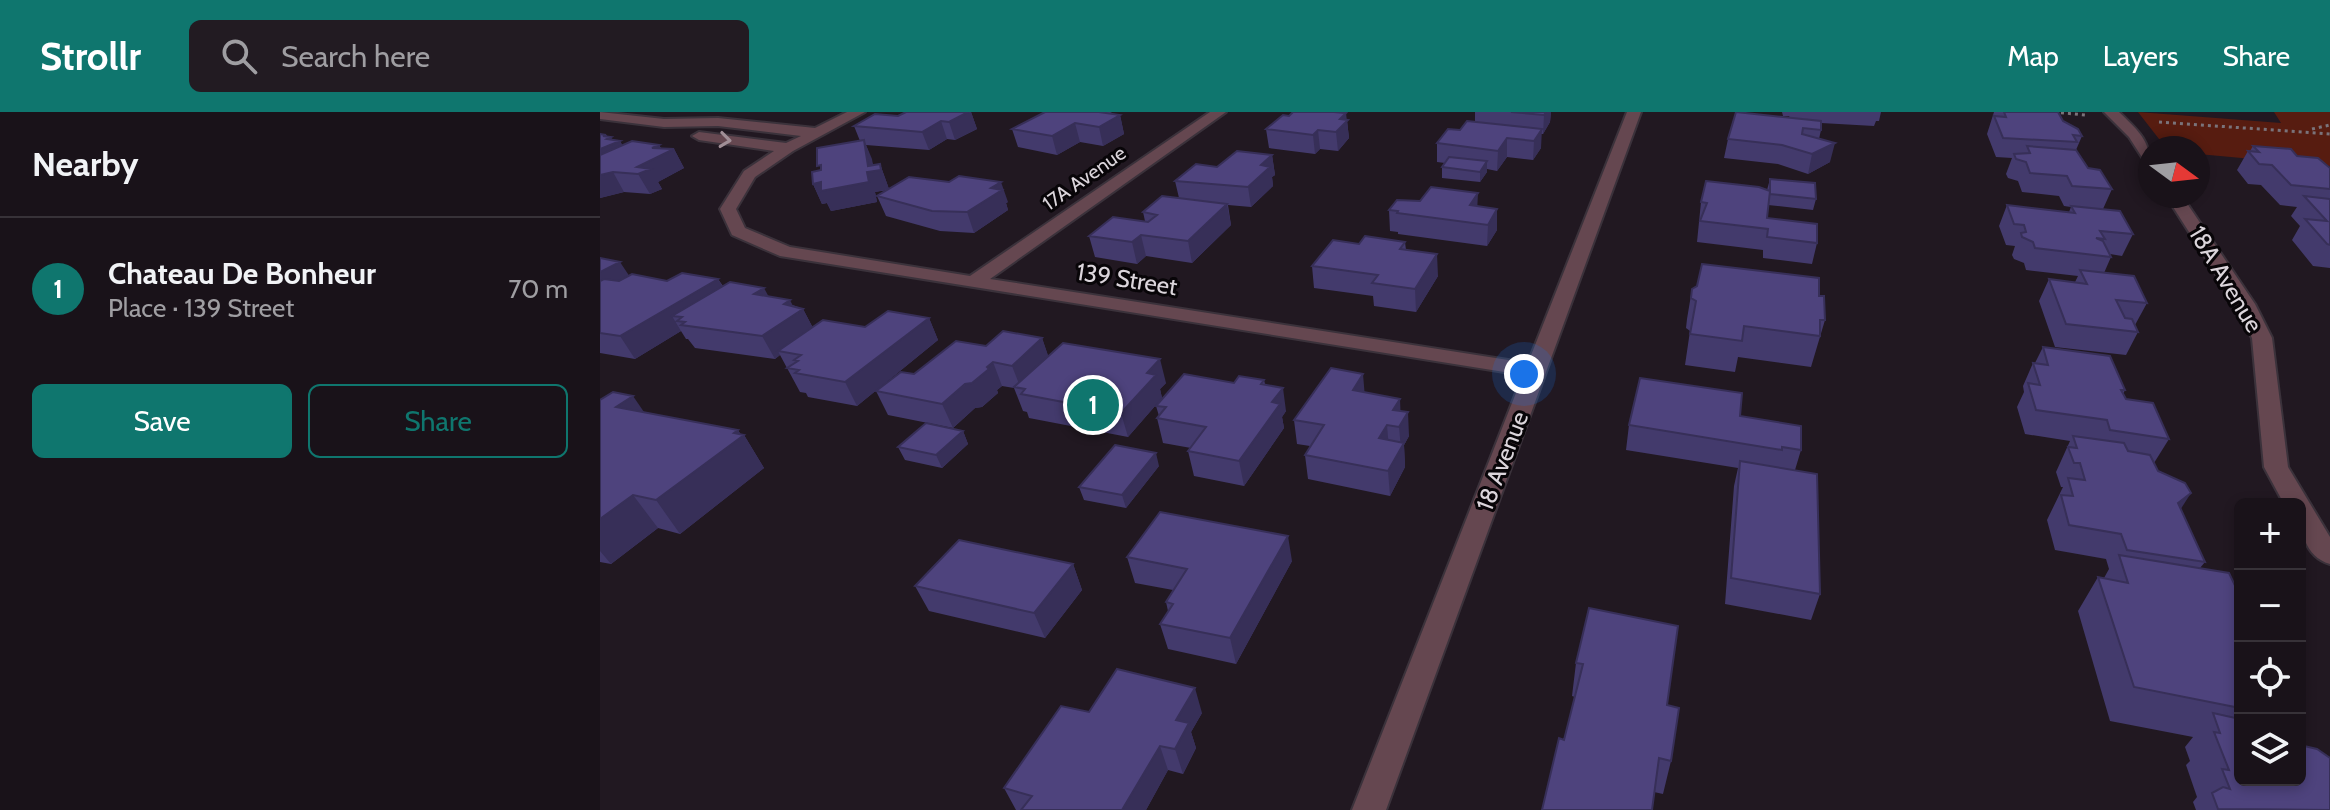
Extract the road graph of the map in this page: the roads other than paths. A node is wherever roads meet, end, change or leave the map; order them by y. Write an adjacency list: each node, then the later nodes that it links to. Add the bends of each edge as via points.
1 (858, 112): 7 (street)
2 (1219, 112): 11 (street, 17A Avenue)
3 (1634, 112): 12 (street, 18 Avenue)
4 (2111, 112): 8 (street)
5 (600, 115): 6 (street)
6 (664, 123): 7 (street, via 718,122); 9 (street, one-way to 9, via 692,135)
7 (817, 133): 9 (street)
8 (2138, 140)
9 (788, 148): 11 (street, 139 Street, via 749,174 728,209 738,231 786,252)
10 (2182, 208): 13 (street, 18A Avenue, via 2262,338 2276,467)
11 (974, 281): 12 (street, 139 Street)
12 (1536, 371): 16 (street, 18 Avenue)
13 (2294, 498)
14 (2306, 519): 15 (street, 18A Avenue)
15 (2330, 554)
16 (1369, 810)

